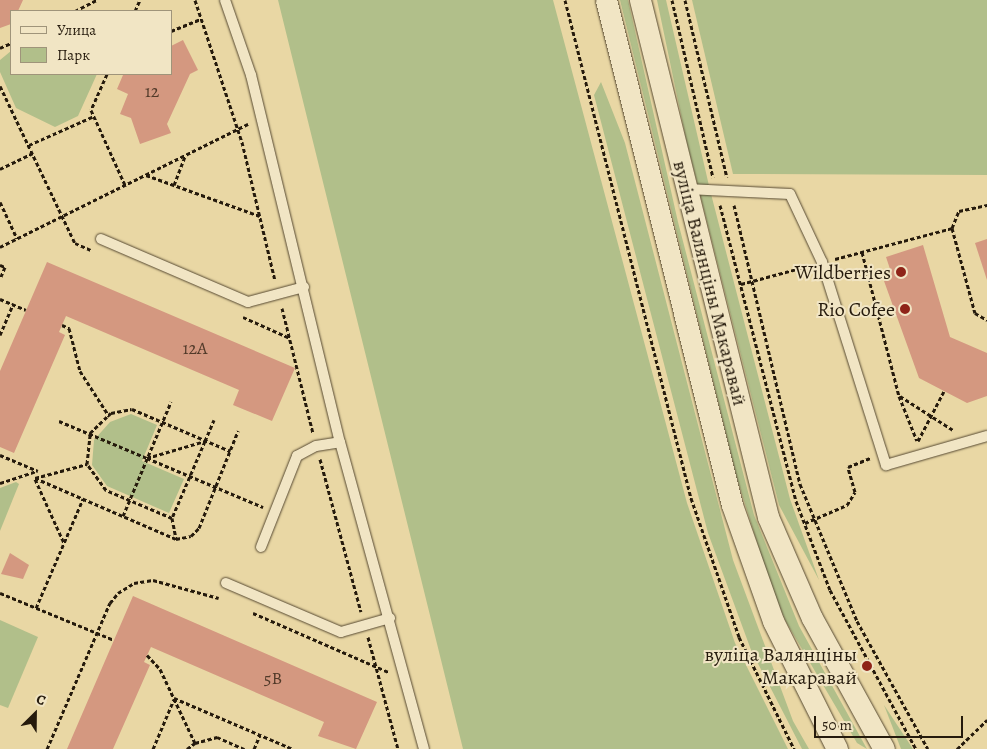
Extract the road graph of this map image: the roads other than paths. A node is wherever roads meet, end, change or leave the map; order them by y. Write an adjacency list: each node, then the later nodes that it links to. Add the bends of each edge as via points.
1 (225, 0): 6 (lane, via 251,75)
2 (606, 0): 13 (street, вуліца Валянціны Макаравай, via 732,505 773,621)
3 (640, 0): 4 (street, вуліца Валянціны Макаравай)
4 (687, 190): 7 (lane, via 790,194 822,262 886,465); 14 (street, вуліца Валянціны Макаравай, via 768,517 812,618)
5 (101, 239): 6 (lane, via 248,302)
6 (304, 287): 8 (lane)
7 (987, 436)
8 (340, 442): 9 (lane, via 316,446 298,456); 11 (lane)
9 (261, 547)
10 (226, 582): 11 (lane, via 341,632)
11 (390, 618): 12 (lane)
12 (424, 749)
13 (837, 749)
14 (884, 749)

